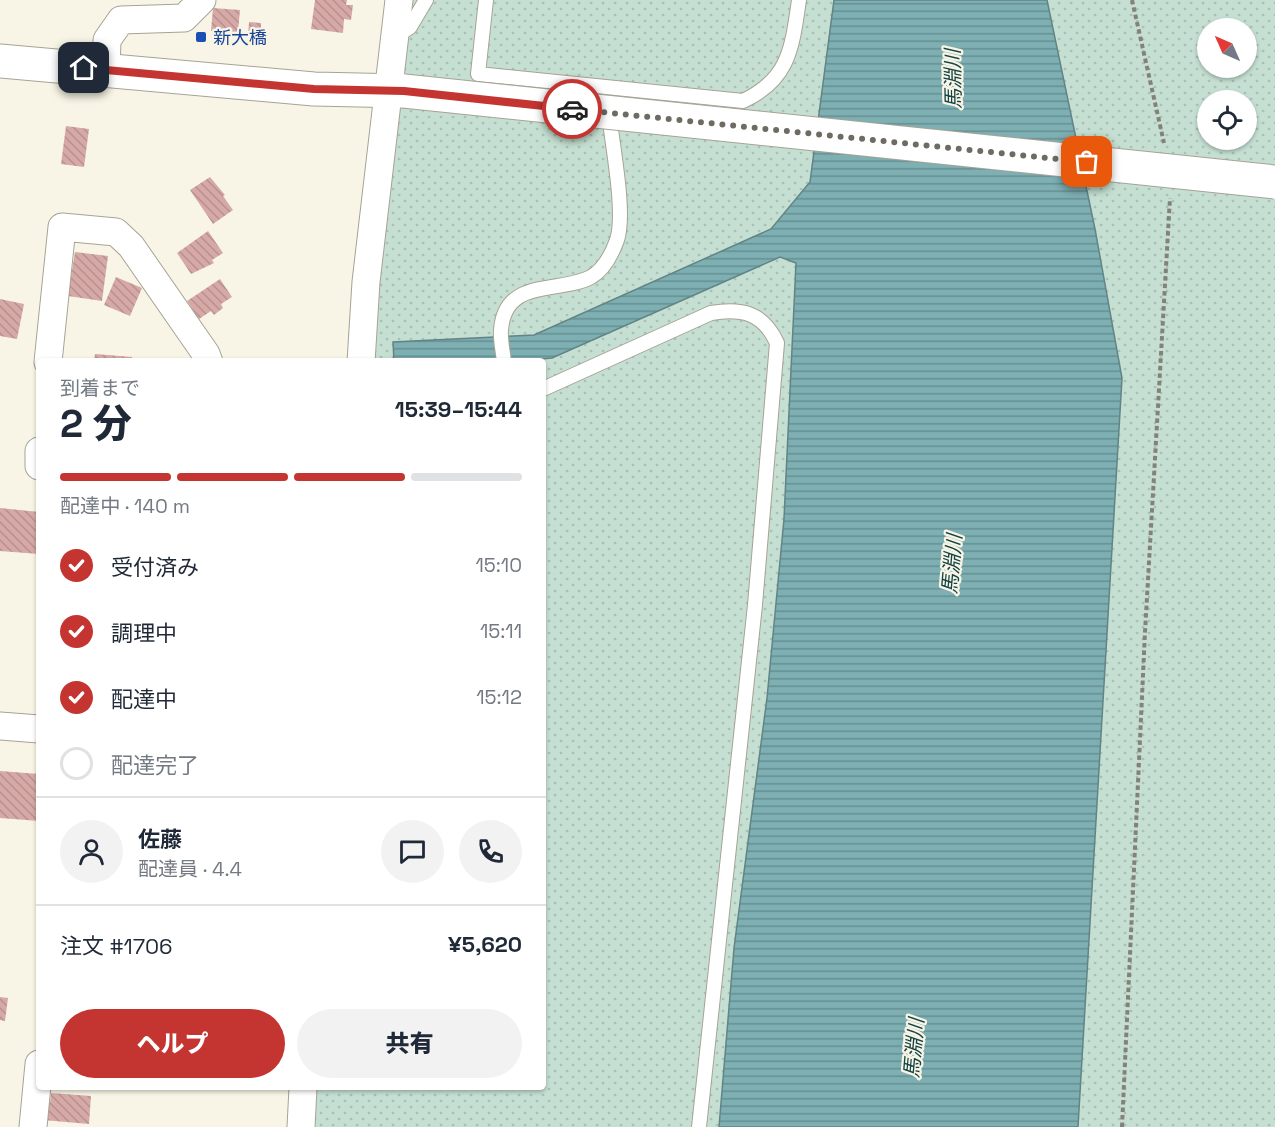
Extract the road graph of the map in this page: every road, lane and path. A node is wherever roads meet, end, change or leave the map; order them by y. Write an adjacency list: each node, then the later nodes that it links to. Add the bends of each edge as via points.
1 (202, 0): 9 (street, via 184,18 121,20 107,40)
2 (399, 0): 7 (street)
3 (426, 0): 7 (lane, via 410,27)
4 (486, 0): 10 (lane, via 478,74)
5 (799, 0): 10 (lane, via 785,63 776,80 761,93 743,101)
6 (1132, 0): 12 (path)
7 (394, 37): 11 (street)
8 (0, 61): 9 (street)
9 (106, 69): 11 (street, via 314,89)
10 (606, 87): 18 (lane, via 620,216 617,239 607,261 591,276 565,285 531,289 517,297 501,329)
11 (396, 91): 13 (street, bridge); 17 (street)
12 (1166, 155)
13 (1275, 182)
14 (1169, 188): 27 (path, via 1171,210 1145,632)
15 (48, 358): 16 (street, via 62,228 116,232 131,246)
16 (208, 358)
17 (362, 358)
18 (504, 358)
19 (546, 388): 26 (lane, via 711,313 735,309 754,316 770,328 777,343 755,605)
20 (0, 726): 21 (street)
21 (36, 729)
22 (37, 1090): 24 (street)
23 (303, 1090): 25 (street)
24 (33, 1127)
25 (301, 1127)
26 (699, 1127)
27 (1122, 1127)

